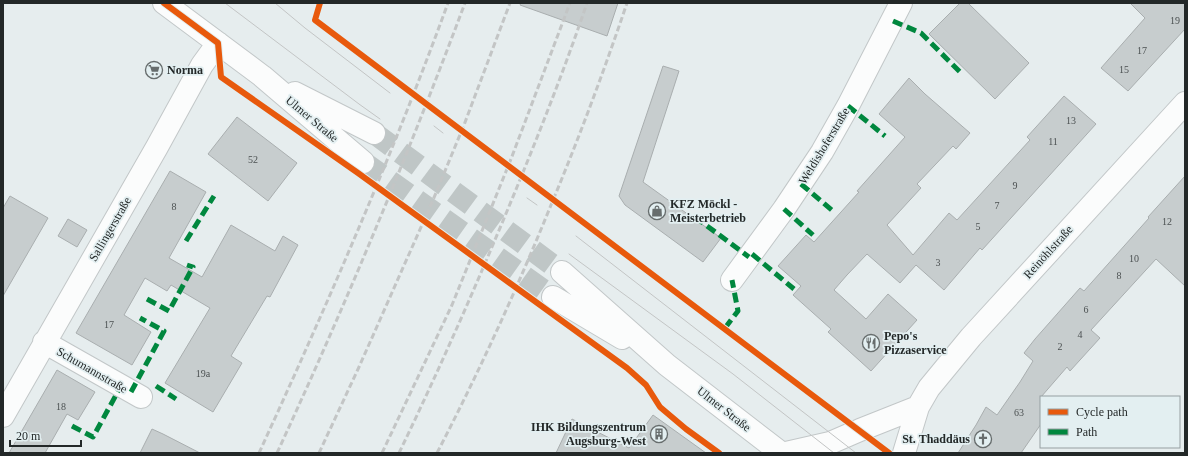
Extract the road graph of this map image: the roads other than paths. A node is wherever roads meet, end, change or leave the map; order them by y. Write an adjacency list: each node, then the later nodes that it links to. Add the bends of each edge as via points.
1 (164, 3): 3 (street, Ulmer Straße)
2 (901, 3): 9 (street, Weldishoferstraße, via 822,152)
3 (218, 43): 4 (street, Ulmer Straße); 11 (street, Sallingerstraße, via 202,65)
4 (262, 76): 6 (street, Ulmer Straße); 7 (street, Ulmer Straße)
5 (1185, 103): 14 (street, Reinöhlstraße, via 971,337 929,388)
6 (374, 133)
7 (363, 162)
8 (562, 272): 12 (street, Ulmer Straße)
9 (732, 280)
10 (552, 297): 12 (street, Ulmer Straße)
11 (44, 342): 13 (street, Schumannstraße); 15 (street, Sallingerstraße)
12 (668, 364): 16 (street, Ulmer Straße)
13 (141, 397)
14 (918, 407): 17 (street, via 830,442); 18 (street, Reinöhlstraße)
15 (3, 416)
16 (781, 453)
17 (786, 453)
18 (904, 453)

